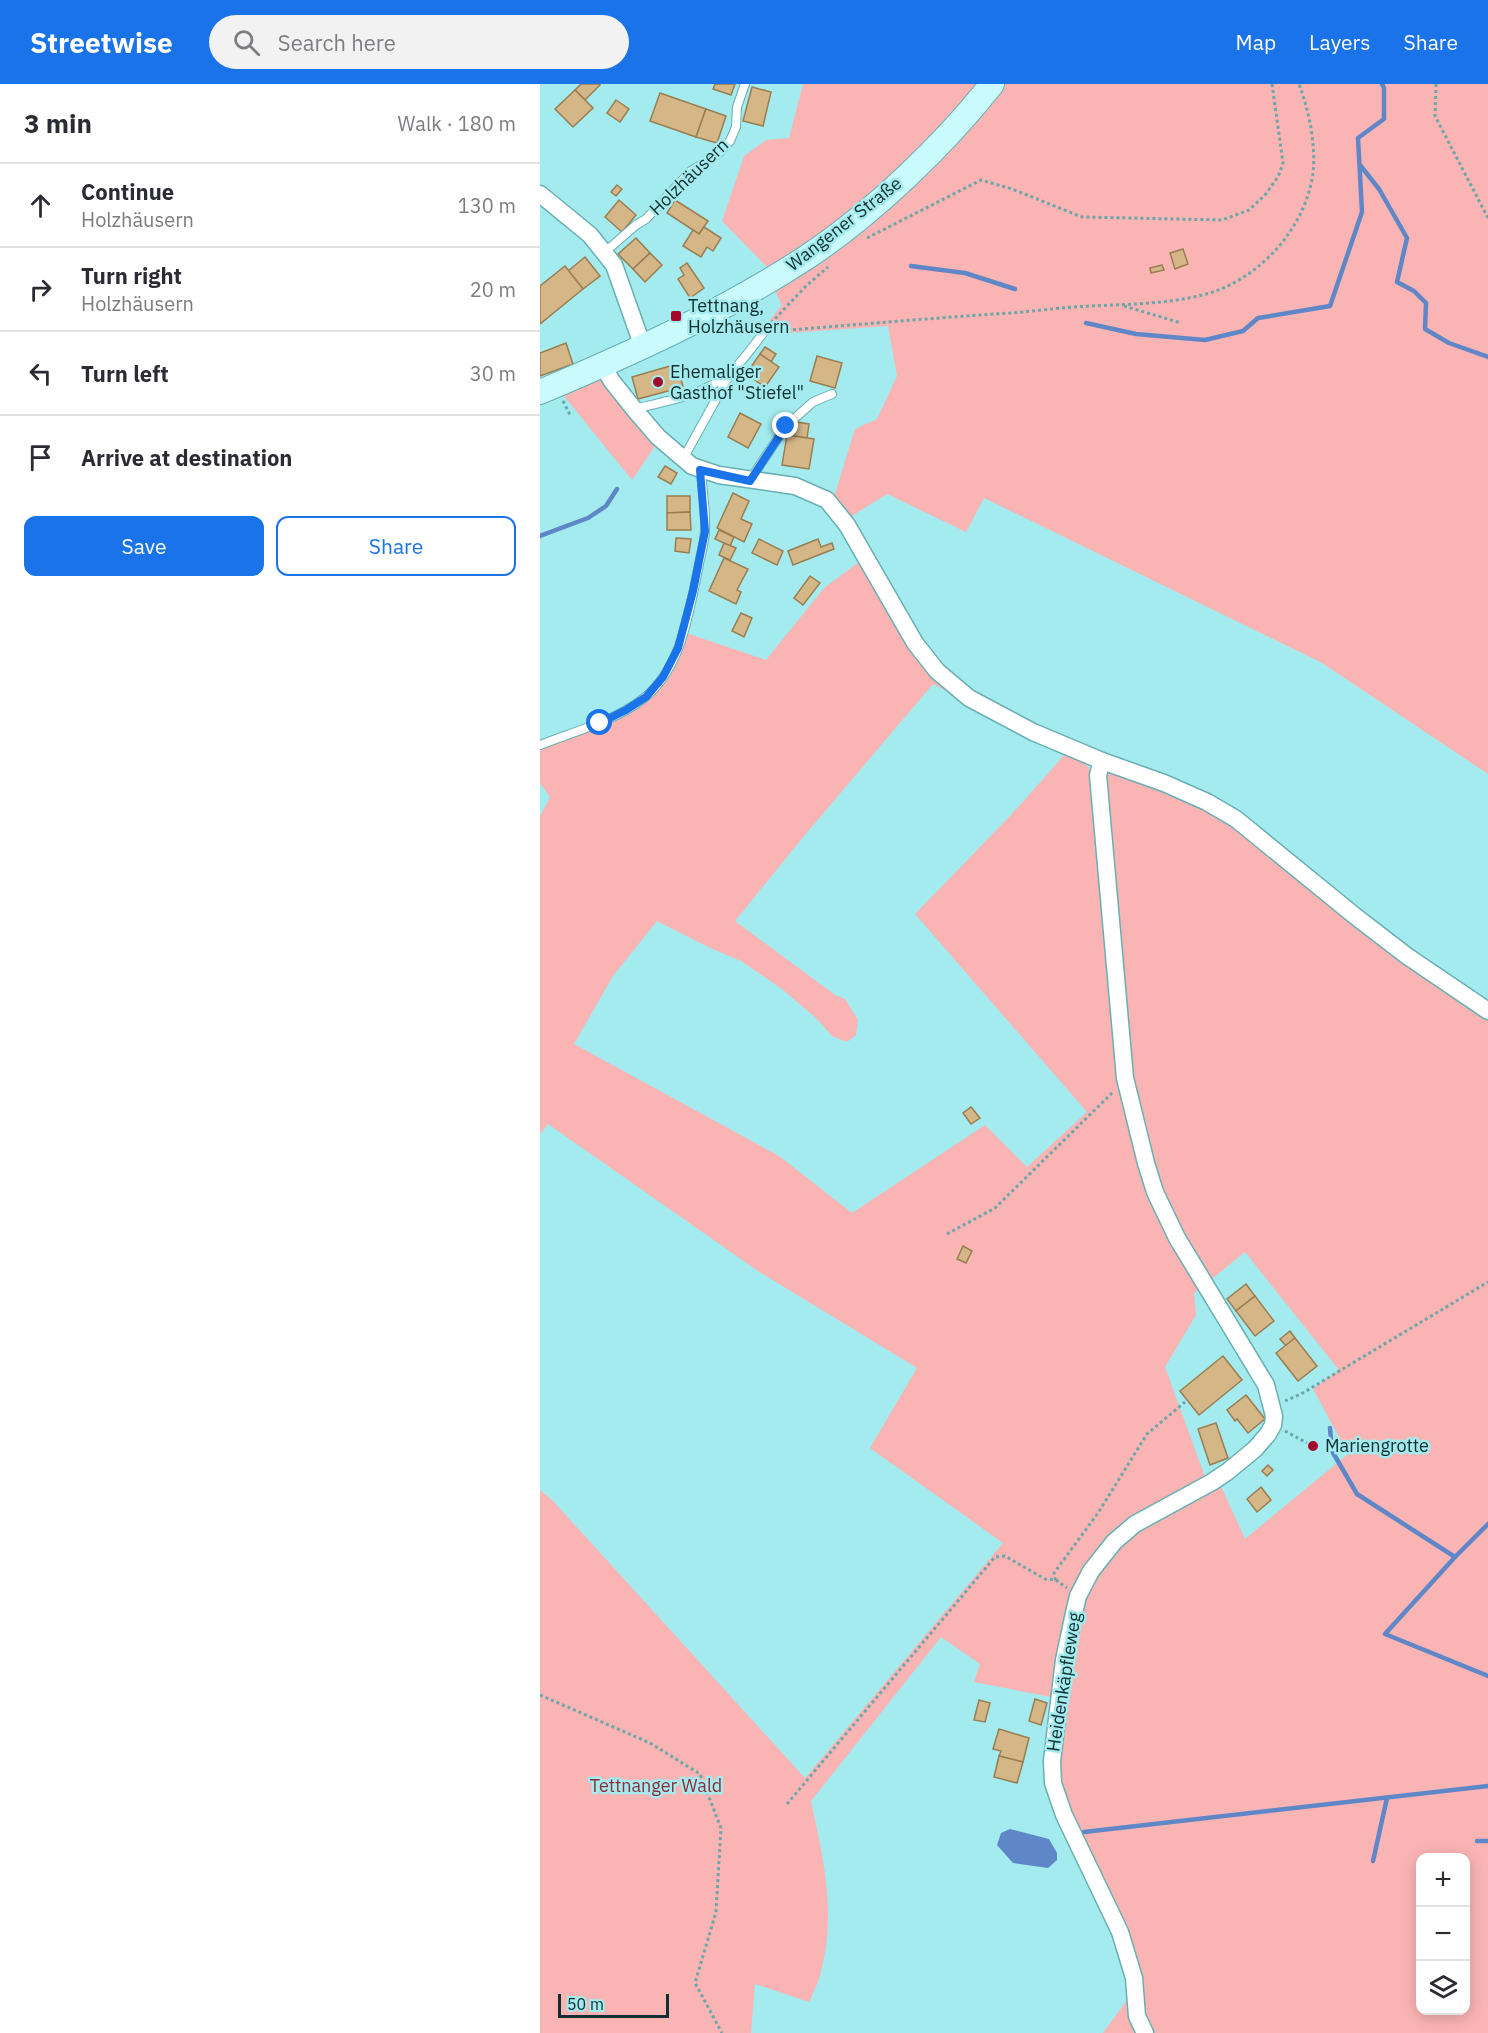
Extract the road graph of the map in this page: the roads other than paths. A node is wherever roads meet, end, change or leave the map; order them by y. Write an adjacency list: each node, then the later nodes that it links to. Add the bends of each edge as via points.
1 (745, 84): 4 (lane, Holzhäusern, via 730,141 691,171 646,219)
2 (992, 84): 6 (main road, Wangener Straße, via 944,140 909,173 808,256 726,306)
3 (540, 194): 4 (street)
4 (605, 252): 6 (street, via 614,265)
5 (765, 332): 8 (lane)
6 (643, 347): 7 (main road, Wangener Straße)
7 (603, 365): 9 (main road, Wangener Straße); 11 (street)
8 (732, 371): 11 (lane, via 689,395); 12 (lane)
9 (540, 393)
10 (832, 394): 14 (lane, via 813,402 786,426)
11 (634, 409): 12 (street)
12 (683, 459): 13 (street)
13 (700, 470): 14 (street); 15 (lane, via 705,531 678,648 663,677 646,697 626,710)
14 (750, 481): 16 (street, via 780,483 827,500 846,525 915,643 937,672 969,698)
15 (540, 745)
16 (1102, 761): 17 (street, via 1164,783 1236,819 1407,956); 18 (street, Heidenkäpfleweg, via 1098,775 1125,1078 1146,1163 1177,1238 1266,1385 1273,1406 1273,1425 1255,1449 1212,1482 1135,1524 1114,1542 1078,1596 1064,1660 1053,1783 1064,1815 1120,1932 1134,1978 1137,2016)
17 (1488, 1011)
18 (1145, 2033)

